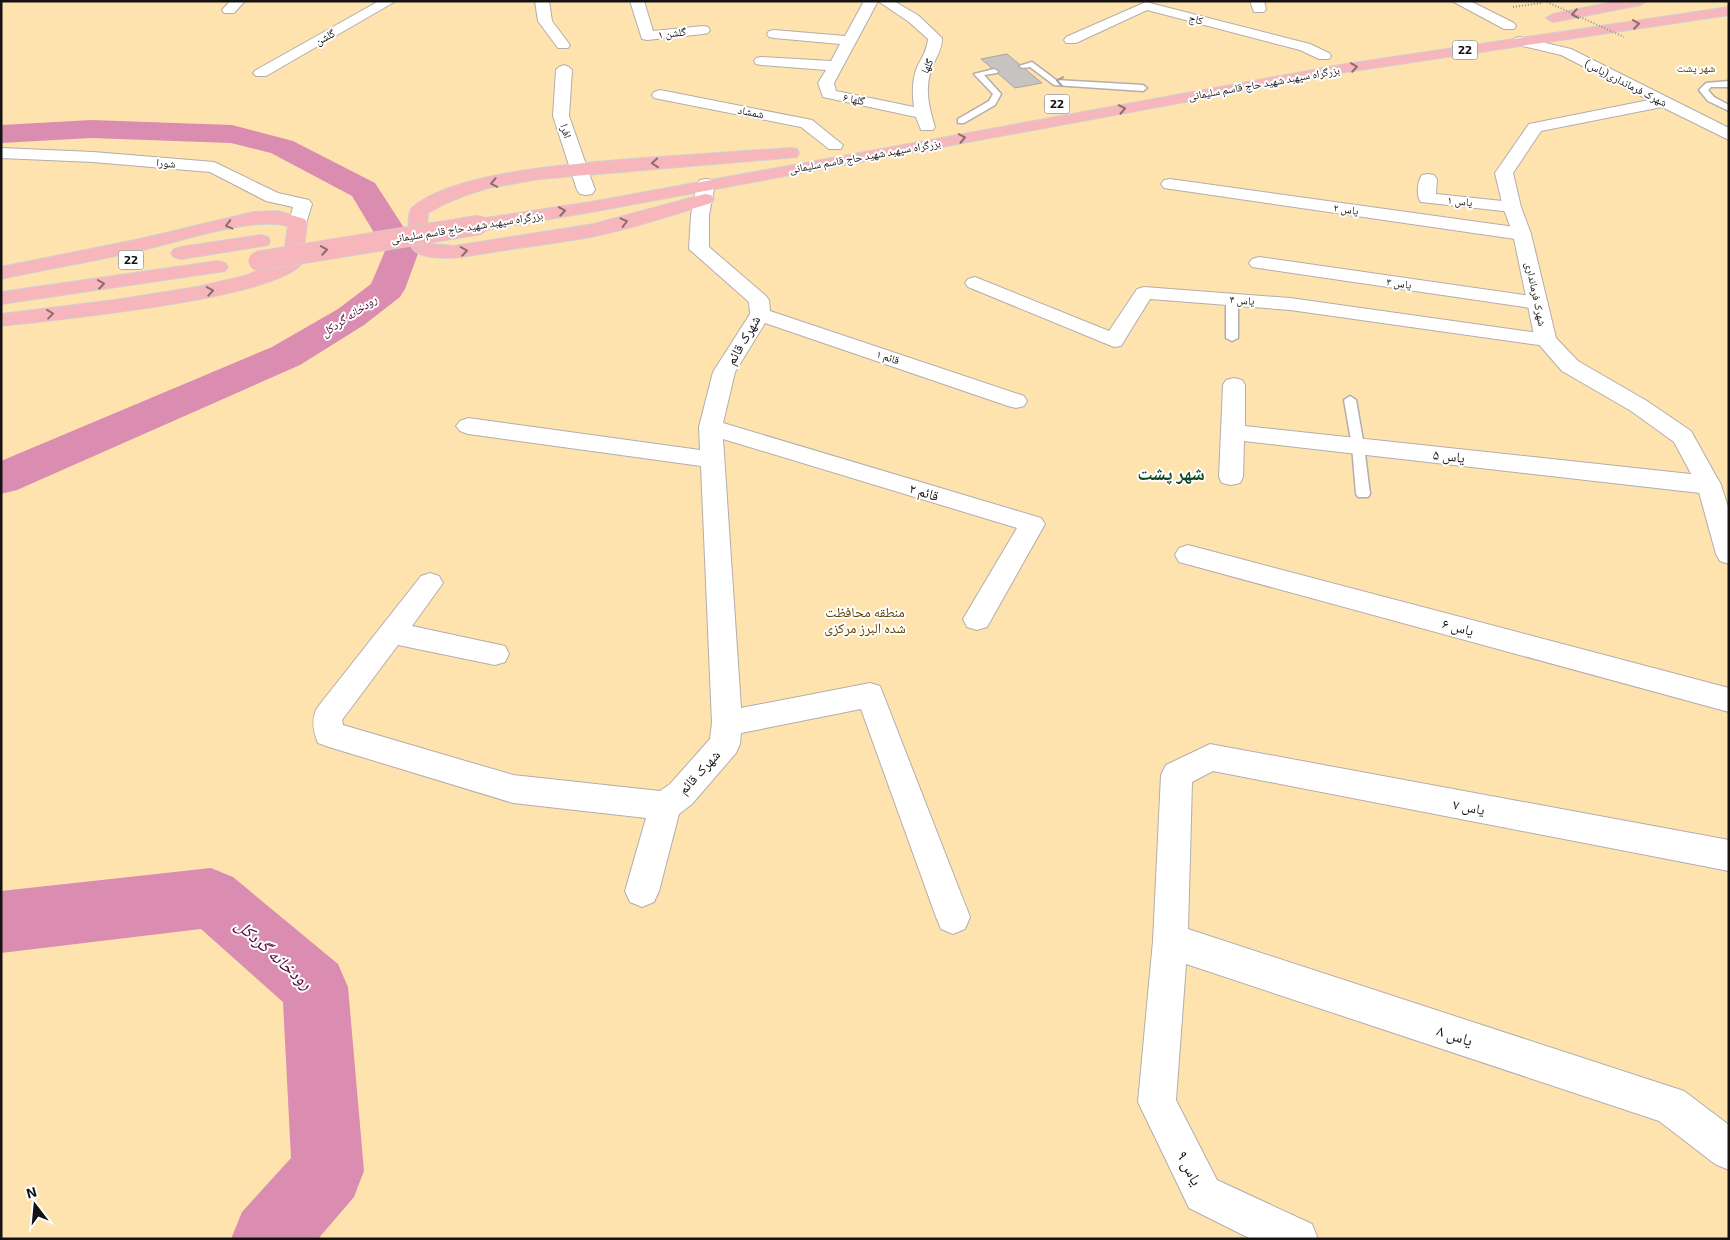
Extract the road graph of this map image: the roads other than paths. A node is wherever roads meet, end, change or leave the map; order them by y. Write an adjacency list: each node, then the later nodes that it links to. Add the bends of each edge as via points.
1 (389, 1): 26 (street, گلشن)
2 (542, 1): 17 (street, via 545,21)
3 (637, 1): 10 (street, گلشن ۱, via 647,36)
4 (871, 1): 15 (street, گلها ۶)
5 (884, 1): 35 (street, گلها, via 914,19 935,38 935,51 924,67 919,86)
6 (1460, 1): 9 (street)
7 (1640, 1): 9 (highway, 22, one-way to 9)
8 (1729, 11): 12 (highway, بزرگراه سپهبد شهید حاج قاسم سلیمانی / 22, one-way to 8)
9 (1509, 26): 11 (highway, 22)
10 (703, 30)
11 (1480, 31)
12 (1572, 33): 16 (highway, بزرگراه سپهبد شهید حاج قاسم سلیمانی / 22); 37 (street, شهرک فرمانداری(یاس), via 1580,50)
13 (774, 34): 15 (street)
14 (1072, 40): 19 (street, کاج, via 1146,6 1305,47)
15 (849, 41): 22 (street, گلها ۶)
16 (1520, 41): 32 (street, شهرک فرمانداری(یاس), via 1566,52); 43 (highway, بزرگراه سپهبد شهید حاج قاسم سلیمانی / 22, one-way to 16)
17 (563, 45)
18 (1363, 50): 19 (highway, بزرگراه سپهبد شهید حاج قاسم سلیمانی)
19 (1324, 56): 21 (highway, بزرگراه سپهبد شهید حاج قاسم سلیمانی)
20 (761, 61): 22 (street)
21 (1296, 61)
22 (836, 66): 35 (street, گلها ۶, via 826,83 828,94)
23 (1023, 66): 29 (lane, one-way to 23, via 1054,82 1032,64)
24 (564, 70): 44 (street, افرا, via 561,116)
25 (994, 71): 36 (lane, via 978,74 997,94 992,103)
26 (261, 73)
27 (1729, 84): 33 (lane, via 1709,86 1703,90 1711,99)
28 (1162, 85): 29 (highway, 22)
29 (1143, 88): 31 (highway, 22)
30 (660, 95): 41 (street, شمشاد, via 806,123)
31 (1085, 98)
32 (1664, 102): 39 (street, شهرک فرمانداری(یاس)); 53 (street, شهرک فرمانداری, via 1535,127 1504,173)
33 (1729, 108)
34 (1000, 114): 36 (highway, بزرگراه سپهبد شهید حاج قاسم سلیمانی)
35 (925, 121): 36 (highway, بزرگراه سپهبد شهید حاج قاسم سلیمانی); 38 (highway, بزرگراه سپهبد شهید حاج قاسم سلیمانی)
36 (961, 121)
37 (1729, 125)
38 (908, 131)
39 (1729, 136)
40 (853, 141): 41 (highway, بزرگراه سپهبد شهید حاج قاسم سلیمانی / 22)
41 (835, 145): 43 (highway, بزرگراه سپهبد شهید حاج قاسم سلیمانی / 22)
42 (1, 153): 52 (street, شورا, via 214,167)
43 (806, 154): 44 (highway, one-way to 44); 45 (highway, بزرگراه سپهبد شهید حاج قاسم سلیمانی / 22); 50 (highway)
44 (580, 169): 49 (street, افرا); 50 (highway, one-way to 50, via 489,183 430,202 419,210 421,247 429,251 454,252 595,230 668,211)
45 (653, 178)
46 (1428, 179): 53 (street, یاس ۱, via 1427,198)
47 (1170, 184): 58 (street, یاس ۲)
48 (605, 186): 49 (highway)
49 (586, 190): 51 (highway)
50 (705, 192): 63 (highway, بزرگراه سپهبد شهید حاج قاسم سلیمانی / 22, one-way to 50, bridge, via 258,261 591,206); 66 (street, شهرک قائم, via 699,249 759,300)
51 (568, 193)
52 (272, 197): 55 (street, via 271,206); 57 (street, شورا, via 303,204)
53 (1512, 207): 58 (street, شهرک فرمانداری)
54 (456, 210): 56 (highway, بزرگراه سپهبد شهید حاج قاسم سلیمانی)
55 (254, 218): 57 (highway, via 277,217); 60 (highway, one-way to 60)
56 (397, 220)
57 (304, 228): 61 (highway, 22, via 261,241); 67 (highway, one-way to 57, via 148,302 223,288 273,274 292,263)
58 (1522, 234): 65 (street, شهرک فرمانداری)
59 (1260, 263): 65 (street, یاس ۳)
60 (1, 273)
61 (1, 278)
62 (974, 282): 64 (street, یاس ۴, via 1114,341 1144,293)
63 (1, 298)
64 (1232, 299): 68 (lane); 69 (street, یاس ۴, via 1290,304)
65 (1538, 303): 69 (street, شهرک فرمانداری)
66 (760, 314): 72 (street, قائم ۱); 74 (street, شهرک قائم, via 724,372)
67 (1, 320)
68 (1232, 338)
69 (1546, 340): 79 (street, شهرک فرمانداری, via 1570,366 1640,406 1683,436)
70 (1234, 385): 75 (street)
71 (1350, 400): 76 (lane)
72 (1016, 401)
73 (468, 426): 77 (street)
74 (711, 427): 77 (street, شهرک قائم); 84 (street, قائم ۲, via 1032,524)
75 (1234, 432): 76 (street, یاس ۵); 78 (street)
76 (1358, 446): 79 (street, یاس ۵); 80 (lane)
77 (713, 460): 88 (street, شهرک قائم)
78 (1231, 477)
79 (1709, 485): 81 (street, شهرک فرمانداری)
80 (1363, 494)
81 (1729, 554)
82 (1188, 555): 87 (street, یاس ۶)
83 (430, 583): 85 (street)
84 (977, 619)
85 (391, 633): 86 (street); 89 (street, via 327,716 329,734 513,789)
86 (496, 654)
87 (1729, 700)
88 (727, 723): 89 (street, شهرک قائم, via 725,744 681,794); 92 (street, via 870,695)
89 (665, 806): 91 (street)
90 (1729, 856): 93 (street, یاس ۷, via 1210,757 1177,775)
91 (642, 891)
92 (953, 917)
93 (1170, 941): 94 (street, یاس ۸, via 1670,1105); 95 (street, یاس ۹, via 1156,1102 1203,1194)
94 (1729, 1150)
95 (1297, 1239)

